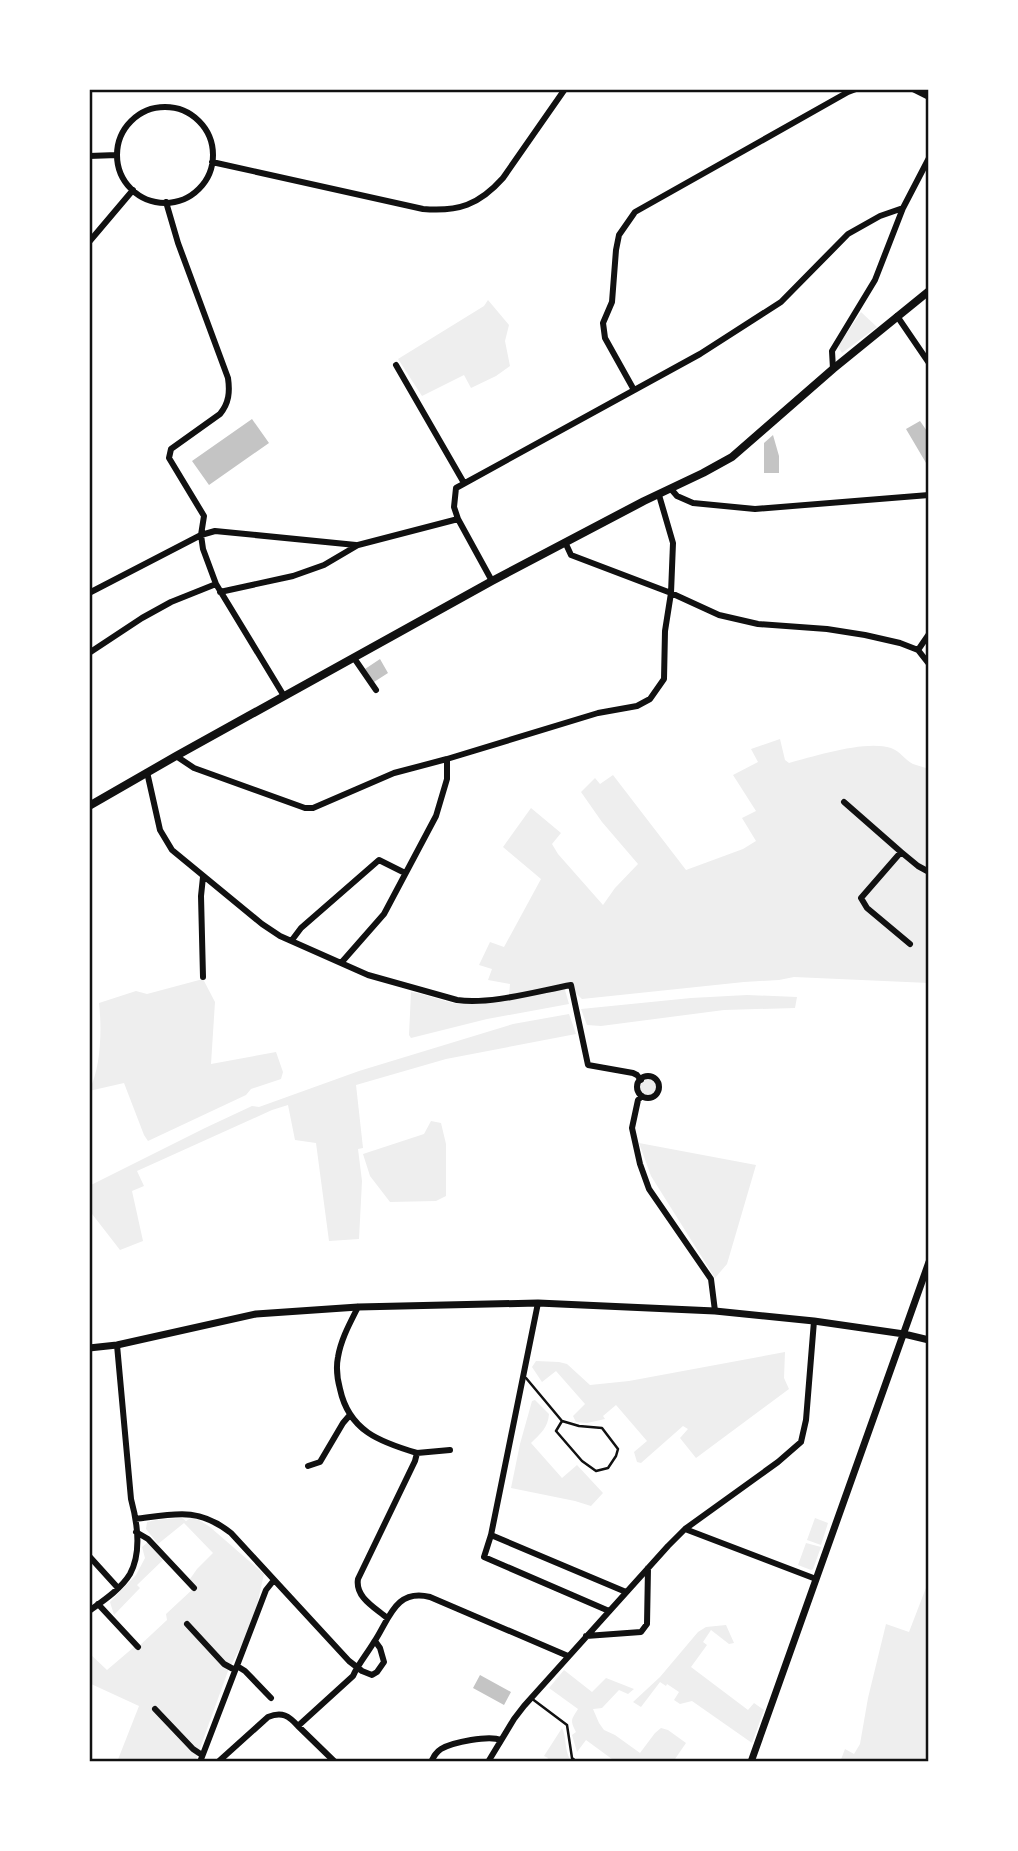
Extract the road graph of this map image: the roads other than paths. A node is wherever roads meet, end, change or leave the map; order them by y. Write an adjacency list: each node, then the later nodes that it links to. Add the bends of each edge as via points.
1 (565, 89): 8 (street, via 503,178 474,203 455,209 422,209)
2 (856, 89): 18 (street, via 635,212 619,235 612,302 603,323 605,338)
3 (913, 89): 4 (street)
4 (929, 97)
5 (117, 155): 6 (street); 8 (street, via 130,122 153,108 167,107 181,110 204,127); 9 (street, via 122,176)
6 (89, 156)
7 (929, 158): 11 (street)
8 (212, 162): 10 (street, via 201,186 182,199)
9 (133, 190): 10 (street, via 149,200); 12 (street)
10 (166, 202): 24 (street, via 228,378 225,407 171,449 169,458 204,516)
11 (903, 208): 17 (street, via 875,281 832,351); 18 (street, via 848,234 781,302)
12 (89, 242)
13 (929, 291): 14 (main road)
14 (897, 316): 15 (street); 17 (main road)
15 (929, 363)
16 (396, 365): 19 (street)
17 (833, 369): 20 (main road, via 732,457)
18 (634, 390): 19 (street)
19 (464, 483): 23 (street, via 456,488)
20 (671, 489): 21 (main road); 22 (street, via 693,503 755,509)
21 (659, 495): 25 (main road); 31 (street, via 673,543)
22 (929, 495)
23 (458, 519): 26 (street); 27 (street)
24 (201, 535): 26 (street, via 215,531); 28 (street); 30 (street)
25 (565, 542): 27 (main road); 31 (street, via 572,555)
26 (358, 545): 29 (street, via 293,576)
27 (492, 581): 35 (main road)
28 (216, 584): 29 (street); 34 (street, via 171,602)
29 (220, 592): 38 (street)
30 (89, 593)
31 (671, 593): 33 (street, via 739,620 865,635); 40 (street, via 664,679 644,704 598,713)
32 (929, 634): 33 (street)
33 (918, 650): 36 (street)
34 (89, 653)
35 (354, 658): 37 (street); 38 (main road)
36 (929, 664)
37 (376, 691)
38 (284, 696): 39 (main road)
39 (176, 756): 40 (street, via 194,768 305,808 394,773); 41 (main road)
40 (447, 759): 46 (street, via 447,779 436,816)
41 (147, 772): 43 (main road); 47 (street, via 160,830 172,850)
42 (844, 802): 44 (street)
43 (89, 806)
44 (901, 852): 45 (street); 49 (street, via 861,898)
45 (929, 872)
46 (405, 873): 48 (street, via 379,860); 50 (street, via 384,914)
47 (203, 877): 48 (street, via 262,924); 51 (street)
48 (292, 940): 50 (street)
49 (910, 944)
50 (341, 963): 52 (street, via 368,975 468,1002 571,985 588,1065 633,1073)
51 (203, 977)
52 (641, 1080): 53 (street); 53 (street, via 653,1077 659,1086 652,1097)
53 (642, 1096): 57 (street, via 632,1128 640,1164 649,1189 710,1279)
54 (929, 1262): 59 (street)
55 (538, 1303): 56 (street); 57 (street); 63 (street)
56 (358, 1307): 61 (street, via 256,1314); 64 (street, via 337,1360)
57 (715, 1311): 58 (street)
58 (814, 1321): 59 (street); 70 (street, via 801,1442)
59 (904, 1334): 60 (street); 75 (street)
60 (929, 1340)
61 (117, 1345): 62 (street); 69 (street)
62 (89, 1348)
63 (523, 1375): 65 (lane); 72 (street)
64 (349, 1416): 67 (street, via 382,1441); 68 (street, via 320,1462)
65 (562, 1421): 65 (lane, via 602,1428 618,1449 608,1468 596,1471 582,1461 556,1432)
66 (450, 1450): 67 (street)
67 (417, 1454): 83 (street, via 358,1579 361,1596)
68 (308, 1466)
69 (136, 1519): 71 (street); 76 (street, via 176,1513 217,1522)
70 (685, 1529): 74 (street); 75 (street)
71 (136, 1532): 77 (street, via 134,1564); 78 (street)
72 (491, 1535): 79 (street); 82 (street, via 484,1557)
73 (89, 1556): 77 (street)
74 (648, 1568): 79 (street); 85 (street, via 647,1624 640,1632)
75 (816, 1579): 102 (street)
76 (274, 1580): 89 (street); 90 (street)
77 (118, 1588): 80 (street)
78 (194, 1588)
79 (626, 1592): 82 (street)
80 (98, 1604): 81 (street); 87 (street)
81 (89, 1611)
82 (609, 1611): 85 (street)
83 (387, 1618): 86 (street); 88 (street, via 400,1603 423,1595)
84 (187, 1624): 90 (street, via 224,1664)
85 (586, 1636): 88 (street)
86 (375, 1641): 89 (street); 89 (street, via 384,1662 372,1675)
87 (138, 1647)
88 (568, 1656): 92 (street)
89 (357, 1667): 94 (street, via 353,1676)
90 (236, 1668): 91 (street, via 245,1671); 96 (street)
91 (271, 1698)
92 (531, 1698): 95 (street); 101 (lane, via 567,1726 572,1758)
93 (155, 1709): 96 (street)
94 (298, 1726): 97 (street, via 285,1714 268,1717); 98 (street)
95 (501, 1740): 99 (street, via 482,1738 444,1747); 100 (street)
96 (201, 1758)
97 (218, 1762)
98 (335, 1762)
99 (431, 1762)
100 (488, 1762)
101 (578, 1762)
102 (751, 1762)

